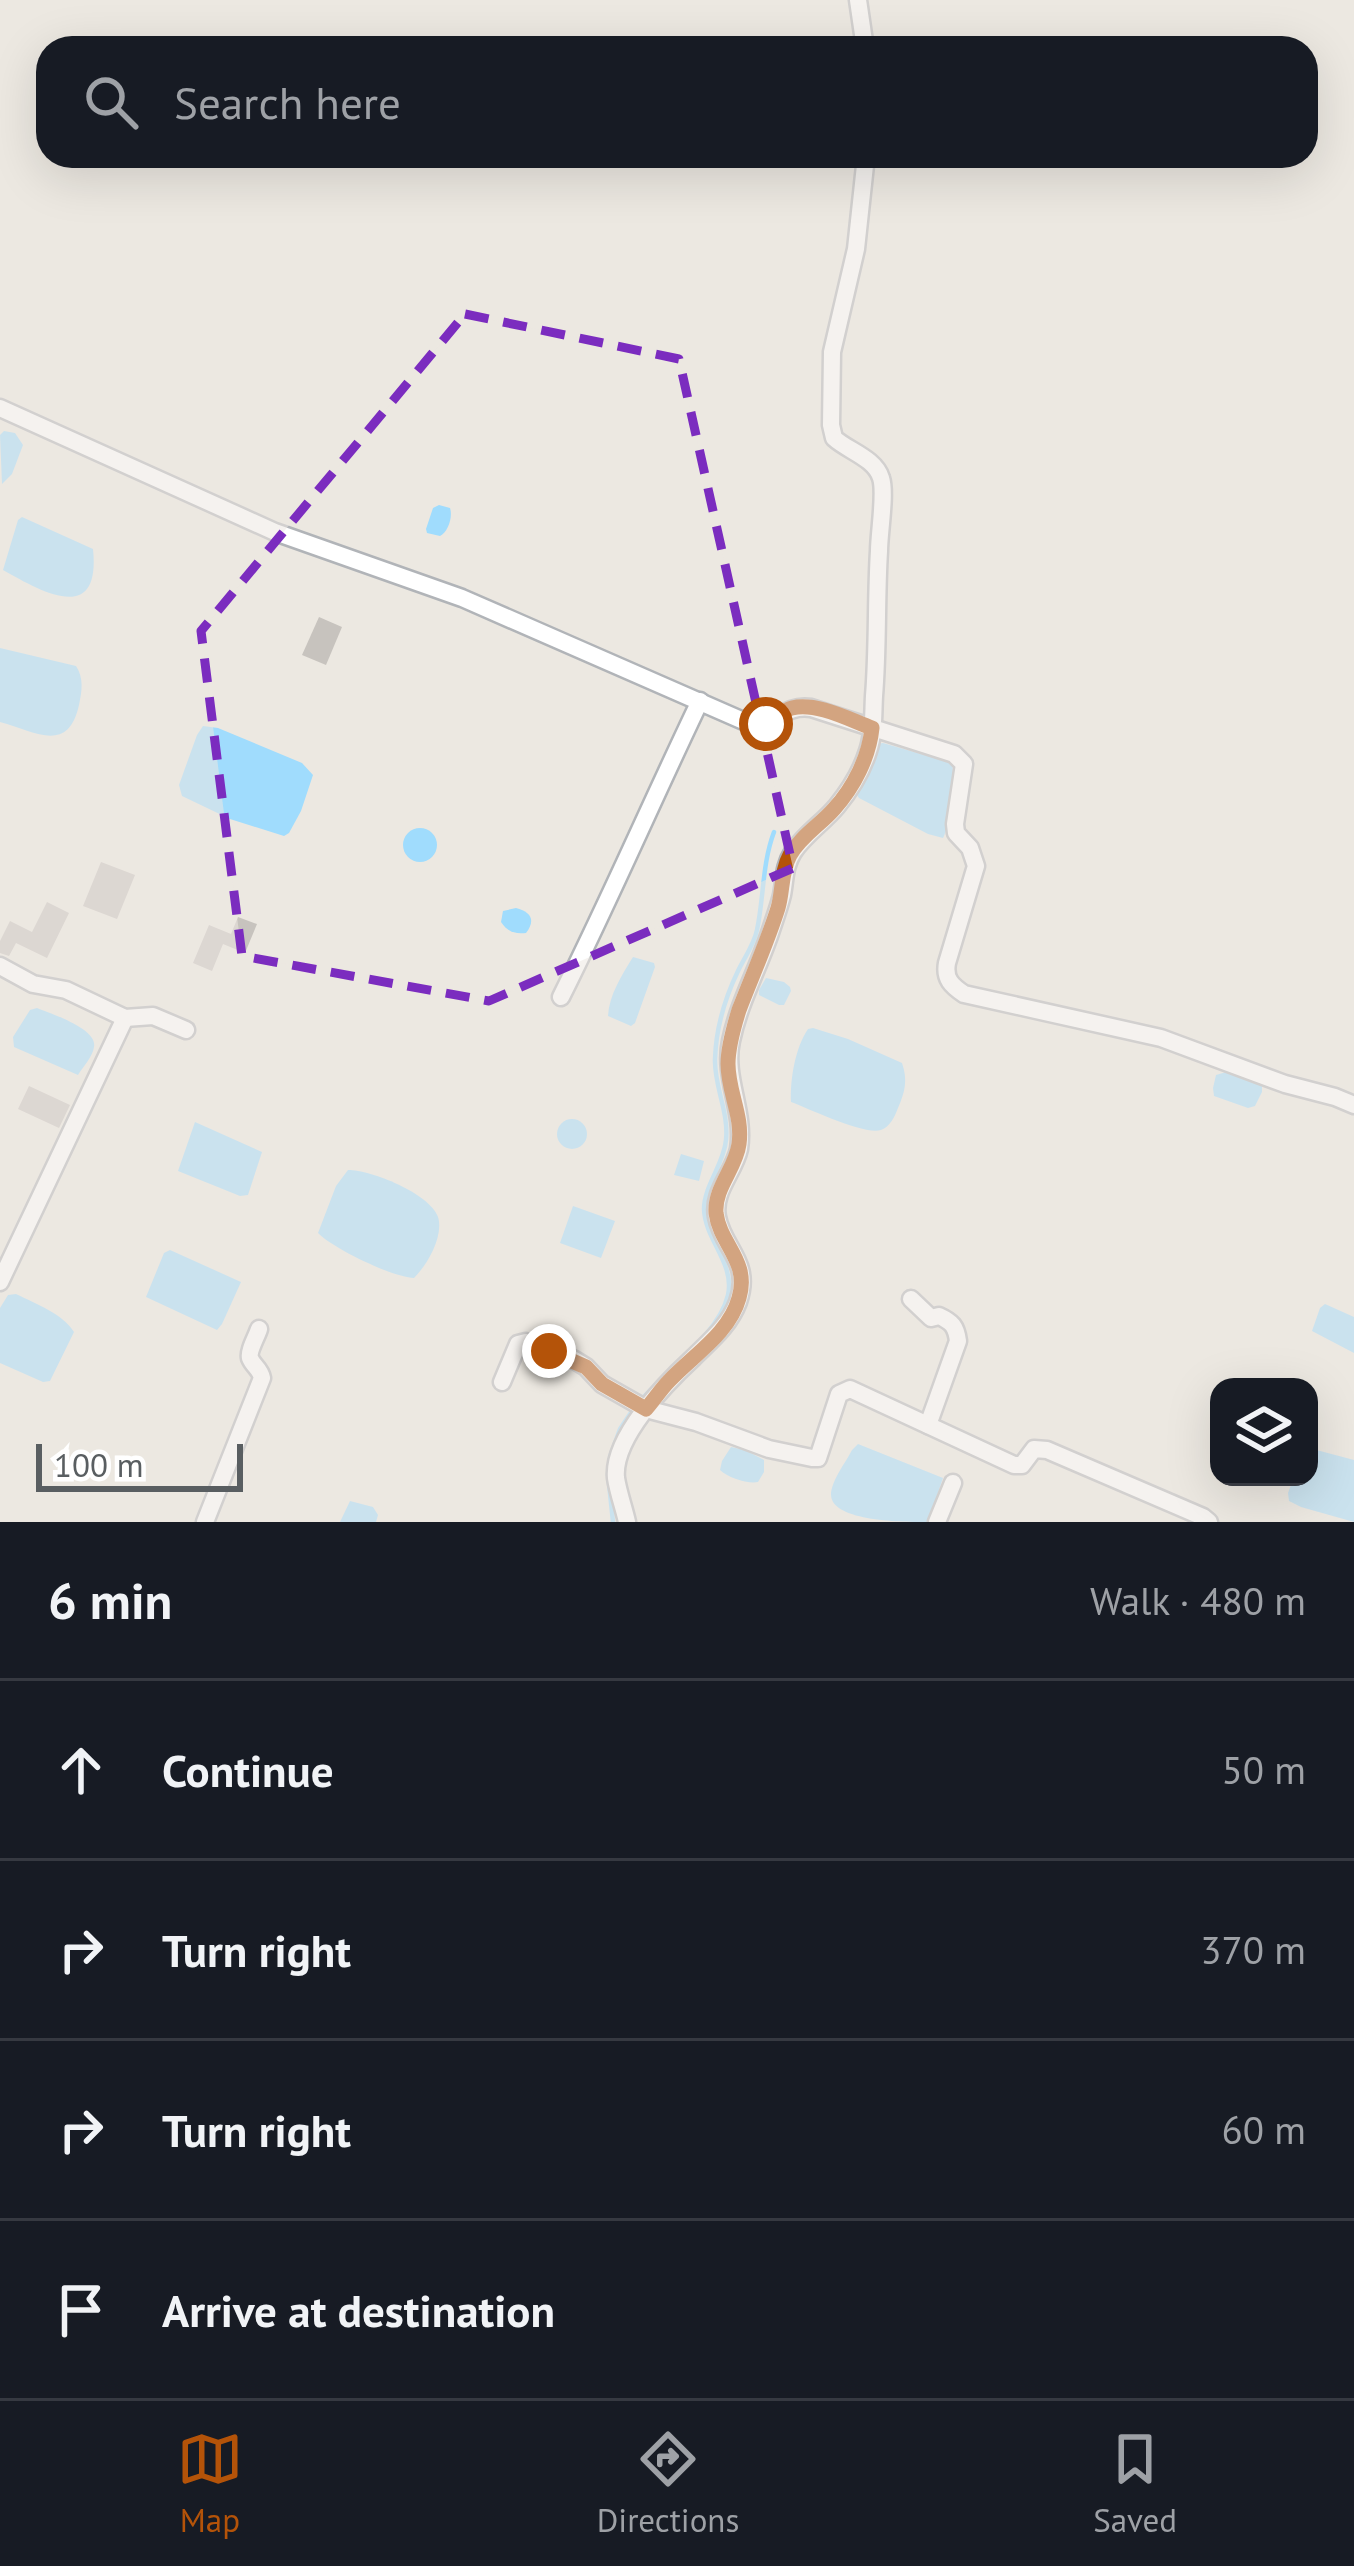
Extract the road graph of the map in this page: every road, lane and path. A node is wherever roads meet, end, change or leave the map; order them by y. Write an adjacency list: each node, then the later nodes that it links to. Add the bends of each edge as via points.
1 (858, 0): 2 (street)
2 (863, 36)
3 (865, 168): 6 (street, via 832,352 831,406 834,438 875,466 883,487)
4 (0, 408): 5 (street, via 275,532 462,598)
5 (700, 701): 6 (street, via 759,725 800,707); 8 (street)
6 (872, 728): 11 (street, via 940,748 964,764 956,833 976,866 946,969 950,985 1161,1037); 17 (street, via 854,782 790,856 731,1042 739,1147 716,1204 738,1259 739,1299 718,1334)
7 (0, 966): 9 (street)
8 (561, 997)
9 (125, 1018): 10 (street, via 153,1016); 12 (street)
10 (186, 1030)
11 (1352, 1100)
12 (6, 1252): 13 (street)
13 (0, 1282)
14 (911, 1299): 18 (street, via 957,1330)
15 (260, 1329): 20 (street, via 250,1359 262,1378)
16 (502, 1382): 17 (street, via 526,1342 586,1367)
17 (646, 1409): 18 (street, via 812,1458 844,1390); 21 (street, via 619,1456)
18 (928, 1426): 23 (street, via 1014,1465 1034,1449 1047,1450)
19 (953, 1484): 22 (street)
20 (205, 1522)
21 (627, 1522)
22 (937, 1522)
23 (1209, 1522)

